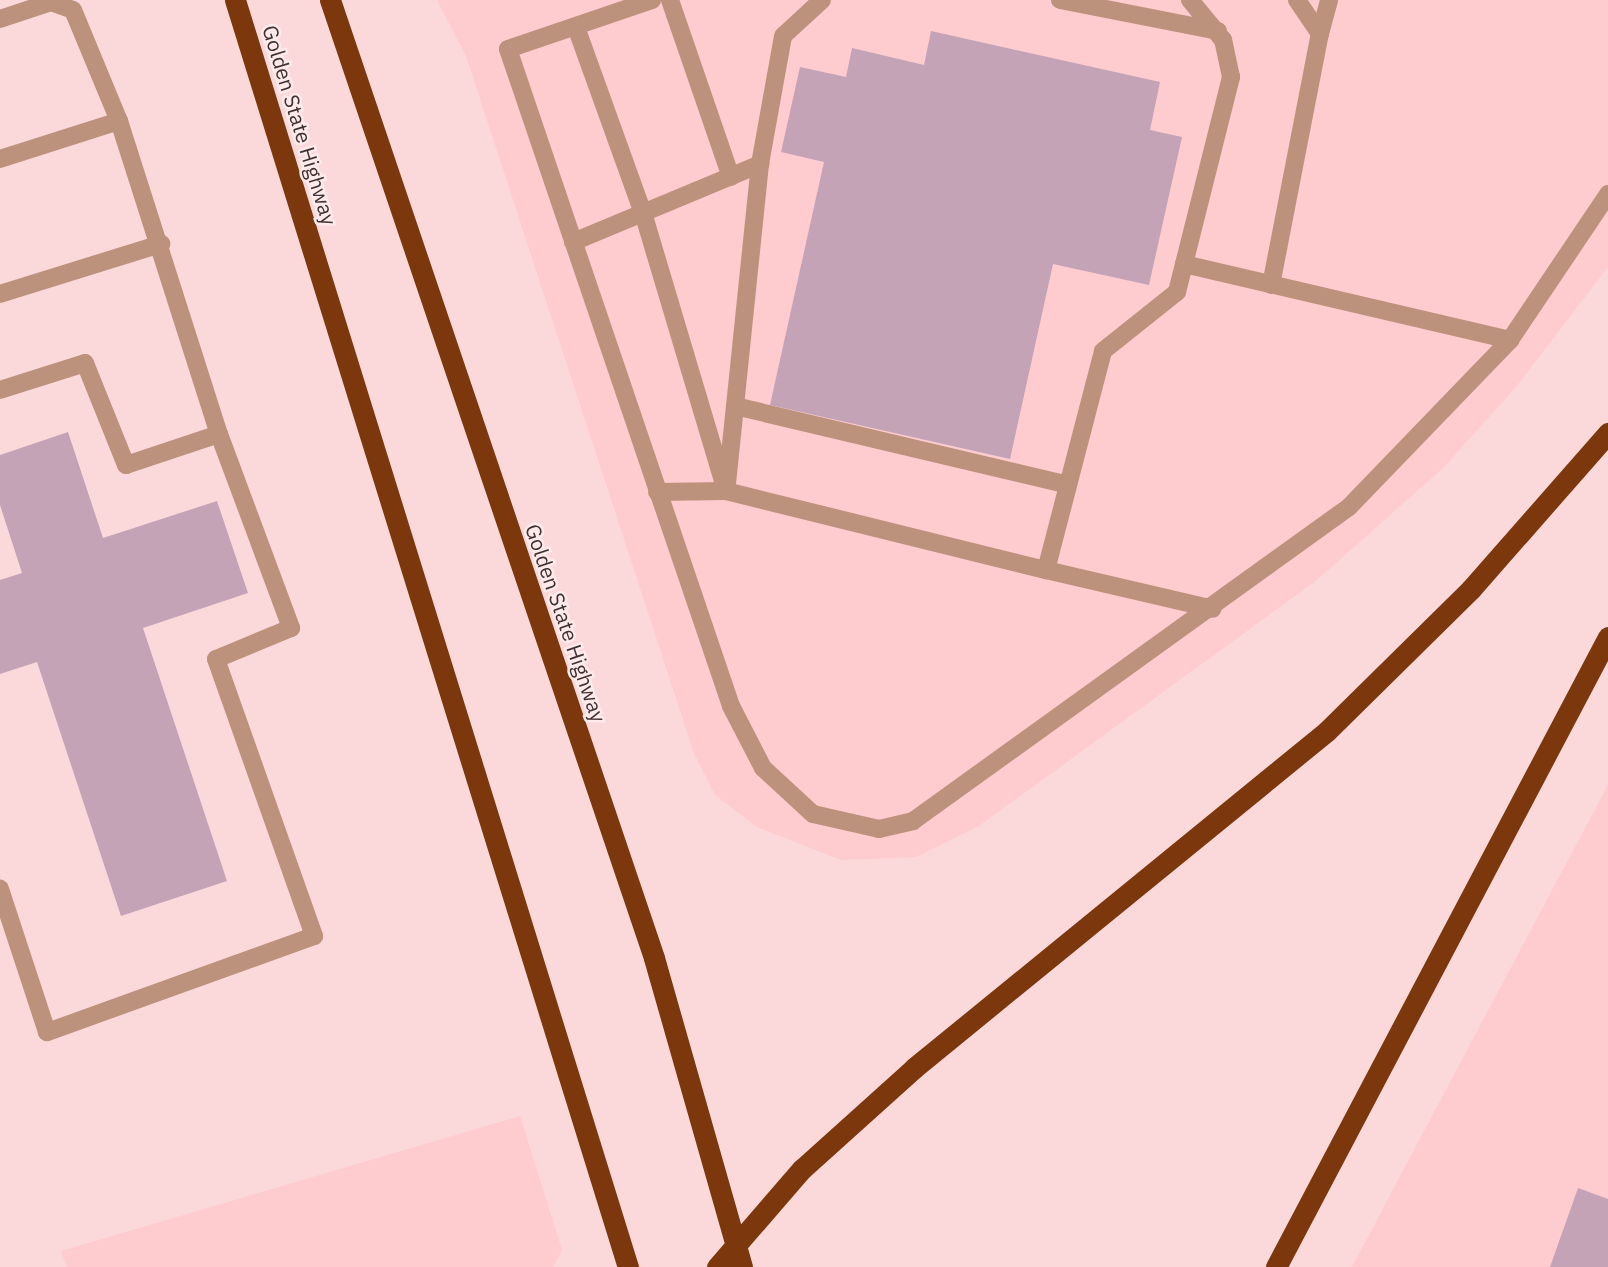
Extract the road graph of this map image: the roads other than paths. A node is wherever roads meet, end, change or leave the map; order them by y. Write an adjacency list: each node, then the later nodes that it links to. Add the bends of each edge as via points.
1 (235, 0): 37 (highway, Golden State Highway)
2 (330, 0): 39 (highway, Golden State Highway, via 654,958)
3 (652, 0): 11 (lane)
4 (670, 0): 17 (lane)
5 (822, 0): 16 (lane, via 783,36)
6 (1060, 0): 12 (lane)
7 (1190, 0): 12 (lane)
8 (1297, 0): 13 (lane)
9 (1329, 0): 13 (lane)
10 (0, 19): 14 (lane, via 51,2 73,10)
11 (576, 27): 19 (lane); 20 (lane, via 508,49)
12 (1217, 31): 22 (lane, via 1231,78)
13 (1321, 34): 23 (lane)
14 (119, 121): 15 (lane); 21 (lane)
15 (0, 159)
16 (761, 164): 17 (lane); 27 (lane)
17 (731, 177): 19 (lane)
18 (1608, 194): 25 (lane)
19 (644, 216): 20 (lane); 31 (lane)
20 (573, 242): 32 (lane)
21 (161, 244): 24 (lane); 29 (lane)
22 (1184, 264): 23 (lane); 30 (lane, via 1177,292 1103,351)
23 (1271, 285): 25 (lane)
24 (0, 294)
25 (1510, 340): 34 (lane, via 1349,508)
26 (0, 390): 29 (lane, via 85,363 126,465)
27 (735, 407): 30 (lane); 31 (lane)
28 (1608, 433): 38 (highway, bridge, via 1471,589 1327,731 914,1068 802,1169)
29 (219, 434): 36 (lane, via 291,628 216,659 314,936 47,1032)
30 (1068, 485): 33 (lane)
31 (726, 491): 32 (lane); 33 (lane)
32 (657, 492): 34 (lane, via 732,706 763,768 813,814 879,829 914,821)
33 (1046, 570): 34 (lane)
34 (1213, 609)
35 (1608, 637): 40 (highway)
36 (0, 889)
37 (628, 1267)
38 (718, 1267)
39 (742, 1267)
40 (1276, 1267)

